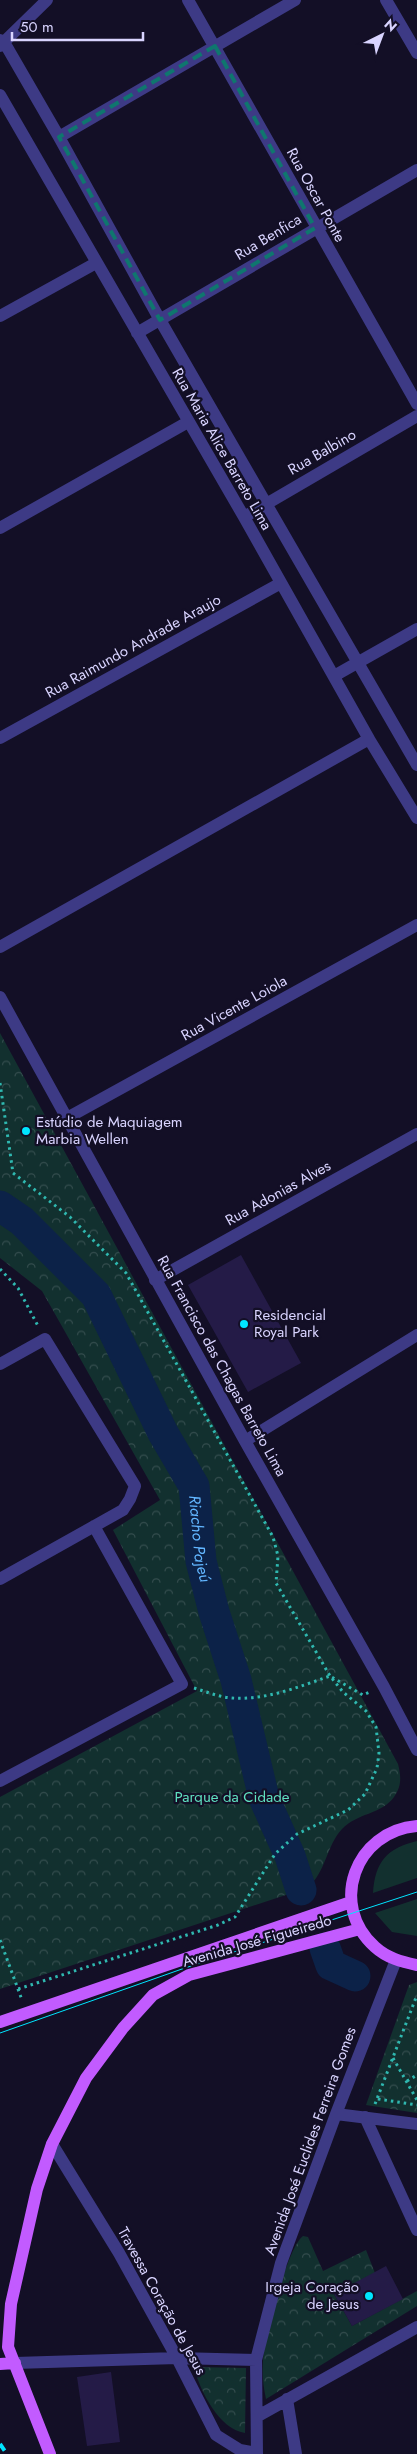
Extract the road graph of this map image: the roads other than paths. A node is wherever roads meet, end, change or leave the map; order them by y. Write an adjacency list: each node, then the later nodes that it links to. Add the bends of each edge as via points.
1 (47, 0): 5 (street)
2 (188, 0): 6 (street, Rua Oscar Ponte)
3 (295, 0): 6 (street)
4 (386, 0): 7 (street)
5 (1, 43): 9 (street, Rua Maria Alice Barreto Lima)
6 (215, 46): 9 (street); 11 (street, Rua Oscar Ponte)
7 (417, 53)
8 (0, 95): 12 (street, Rua Maria Alice Barreto Lima)
9 (59, 137): 14 (street, Rua Maria Alice Barreto Lima)
10 (417, 170): 11 (street, Rua Benfica)
11 (315, 228): 14 (street, Rua Benfica); 16 (street, Rua Oscar Ponte)
12 (96, 263): 13 (street); 15 (street, Rua Maria Alice Barreto Lima)
13 (0, 316)
14 (160, 320): 15 (street, Rua Benfica); 19 (street, Rua Maria Alice Barreto Lima)
15 (137, 334): 18 (street, Rua Maria Alice Barreto Lima)
16 (417, 404)
17 (417, 416): 19 (street, Rua Balbino)
18 (188, 422): 20 (street, Rua Maria Alice Barreto Lima); 21 (street)
19 (266, 503): 20 (street, Rua Balbino); 24 (street, Rua Maria Alice Barreto Lima)
20 (244, 517): 22 (street, Rua Maria Alice Barreto Lima)
21 (0, 528)
22 (281, 583): 25 (street, Rua Maria Alice Barreto Lima); 26 (street, Rua Raimundo Andrade Araujo)
23 (417, 629): 24 (street)
24 (357, 663): 25 (street); 28 (street, Rua Maria Alice Barreto Lima)
25 (334, 676): 27 (street, Rua Maria Alice Barreto Lima)
26 (0, 738)
27 (369, 739): 29 (street, Rua Maria Alice Barreto Lima); 31 (street)
28 (417, 765)
29 (417, 818)
30 (417, 925): 33 (street, Rua Vicente Loiola)
31 (0, 947)
32 (0, 997): 33 (street, Rua Francisco das Chagas Barreto Lima)
33 (67, 1118): 35 (street, Rua Francisco das Chagas Barreto Lima)
34 (417, 1134): 35 (street, Rua Adonias Alves)
35 (155, 1280): 38 (street, Rua Francisco das Chagas Barreto Lima)
36 (417, 1335): 38 (street)
37 (0, 1364): 39 (street, via 45,1339 135,1486 123,1510)
38 (244, 1441): 41 (street, Rua Francisco das Chagas Barreto Lima)
39 (94, 1526): 40 (street); 42 (street, via 182,1684)
40 (0, 1579)
41 (417, 1750)
42 (0, 1781)
43 (417, 1826): 44 (main road, via 386,1834 370,1847 352,1882)
44 (351, 1902): 45 (main road); 48 (main road, Avenida José Figueiredo)
45 (360, 1929): 46 (main road, via 376,1948); 52 (main road, Avenida José Figueiredo, via 189,1975 153,1995 123,2028 86,2078)
46 (396, 1960): 47 (main road); 49 (street, Avenida José Euclides Ferreira Gomes)
47 (417, 1965)
48 (0, 2022)
49 (336, 2114): 50 (street); 58 (street, Avenida José Euclides Ferreira Gomes, via 281,2263)
50 (365, 2117): 51 (street); 53 (street)
51 (417, 2124)
52 (52, 2144): 56 (main road, Avenida José Figueiredo, via 24,2242 11,2304); 57 (street, Travessa Coração de Jesus)
53 (417, 2230)
54 (417, 2327): 61 (street)
55 (0, 2330): 56 (main road)
56 (8, 2347): 59 (main road, Avenida José Figueiredo)
57 (177, 2358): 58 (street); 59 (street); 64 (street, Travessa Coração de Jesus, via 216,2435 240,2450)
58 (256, 2360): 62 (street, Avenida José Euclides Ferreira Gomes)
59 (15, 2363): 60 (main road); 63 (main road, Avenida José Figueiredo)
60 (0, 2364)
61 (287, 2399): 62 (street); 65 (street)
62 (258, 2416): 64 (street, Avenida José Euclides Ferreira Gomes)
63 (50, 2454)
64 (257, 2454)
65 (296, 2454)

